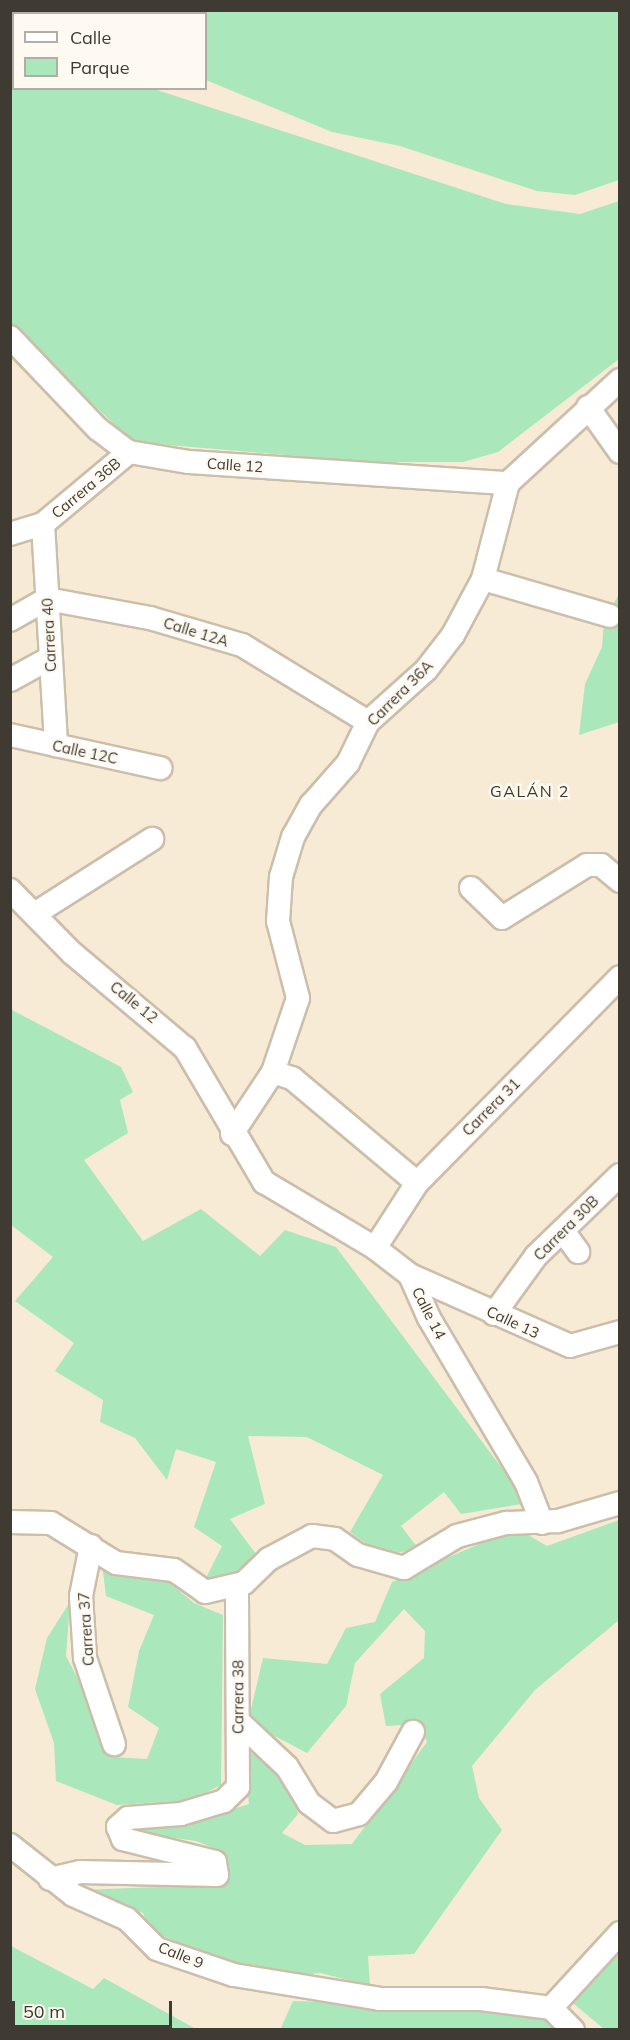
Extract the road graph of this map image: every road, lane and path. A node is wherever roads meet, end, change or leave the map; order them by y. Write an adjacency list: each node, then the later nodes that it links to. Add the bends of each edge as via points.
1 (10, 337): 4 (street, Calle 12, via 98,429)
2 (620, 380): 3 (street)
3 (588, 406): 5 (street); 6 (street)
4 (129, 452): 6 (street, Calle 12, via 189,462); 7 (street, Carrera 36B)
5 (620, 452)
6 (508, 483): 9 (street, Carrera 36A)
7 (43, 524): 8 (street); 10 (street, Carrera 40)
8 (10, 534)
9 (483, 579): 11 (street); 15 (street, Carrera 36A, via 426,670)
10 (47, 599): 12 (street); 13 (street, Carrera 40); 15 (street, Calle 12A, via 150,618 242,645)
11 (610, 616)
12 (10, 620)
13 (50, 658): 14 (street); 17 (street, Carrera 40)
14 (10, 680)
15 (368, 722): 25 (street, Carrera 36A, via 348,763 311,806 293,837 281,877 278,921 298,998)
16 (10, 735): 17 (street, Calle 12C)
17 (56, 746): 18 (street, Calle 12C)
18 (160, 768)
19 (152, 839): 23 (street)
20 (620, 881): 21 (street, via 601,866 587,865 502,918)
21 (471, 888)
22 (10, 890): 23 (street, Calle 12)
23 (36, 913): 26 (street, Calle 12, via 72,953 185,1048)
24 (620, 977): 28 (street, Carrera 31)
25 (273, 1072): 26 (street, Carrera 36A); 28 (street, via 291,1078)
26 (231, 1134): 30 (street, Calle 14, via 264,1182)
27 (620, 1175): 29 (street, Carrera 30B)
28 (417, 1183): 30 (street, Carrera 31)
29 (563, 1231): 31 (street); 33 (street, Carrera 30B, via 536,1256)
30 (375, 1248): 32 (street, Calle 14)
31 (578, 1252)
32 (410, 1275): 33 (street, Calle 13); 37 (street, Calle 14, via 429,1318 526,1482)
33 (494, 1314): 34 (street, Calle 13, via 570,1346)
34 (620, 1332)
35 (620, 1503): 37 (street)
36 (10, 1522): 38 (street, via 51,1522)
37 (542, 1522): 39 (street, via 507,1523 457,1536 404,1568 358,1555 335,1539 312,1536 269,1558)
38 (91, 1546): 39 (street, via 116,1563 174,1570 206,1592); 42 (street, Carrera 37, via 81,1596 85,1658)
39 (237, 1586): 40 (street, Carrera 38)
40 (238, 1721): 41 (street, via 287,1767 309,1803 333,1821 359,1814 386,1782); 44 (street, Carrera 38, via 238,1787 224,1801 180,1814 128,1818 118,1827 123,1839 214,1862 218,1875 80,1872)
41 (413, 1732)
42 (114, 1744)
43 (10, 1845): 44 (street, Calle 9)
44 (50, 1879): 46 (street, Calle 9, via 127,1918 157,1950 234,1975 380,1999 481,1999)
45 (620, 1933): 46 (street)
46 (551, 2008): 47 (street)
47 (573, 2030)

